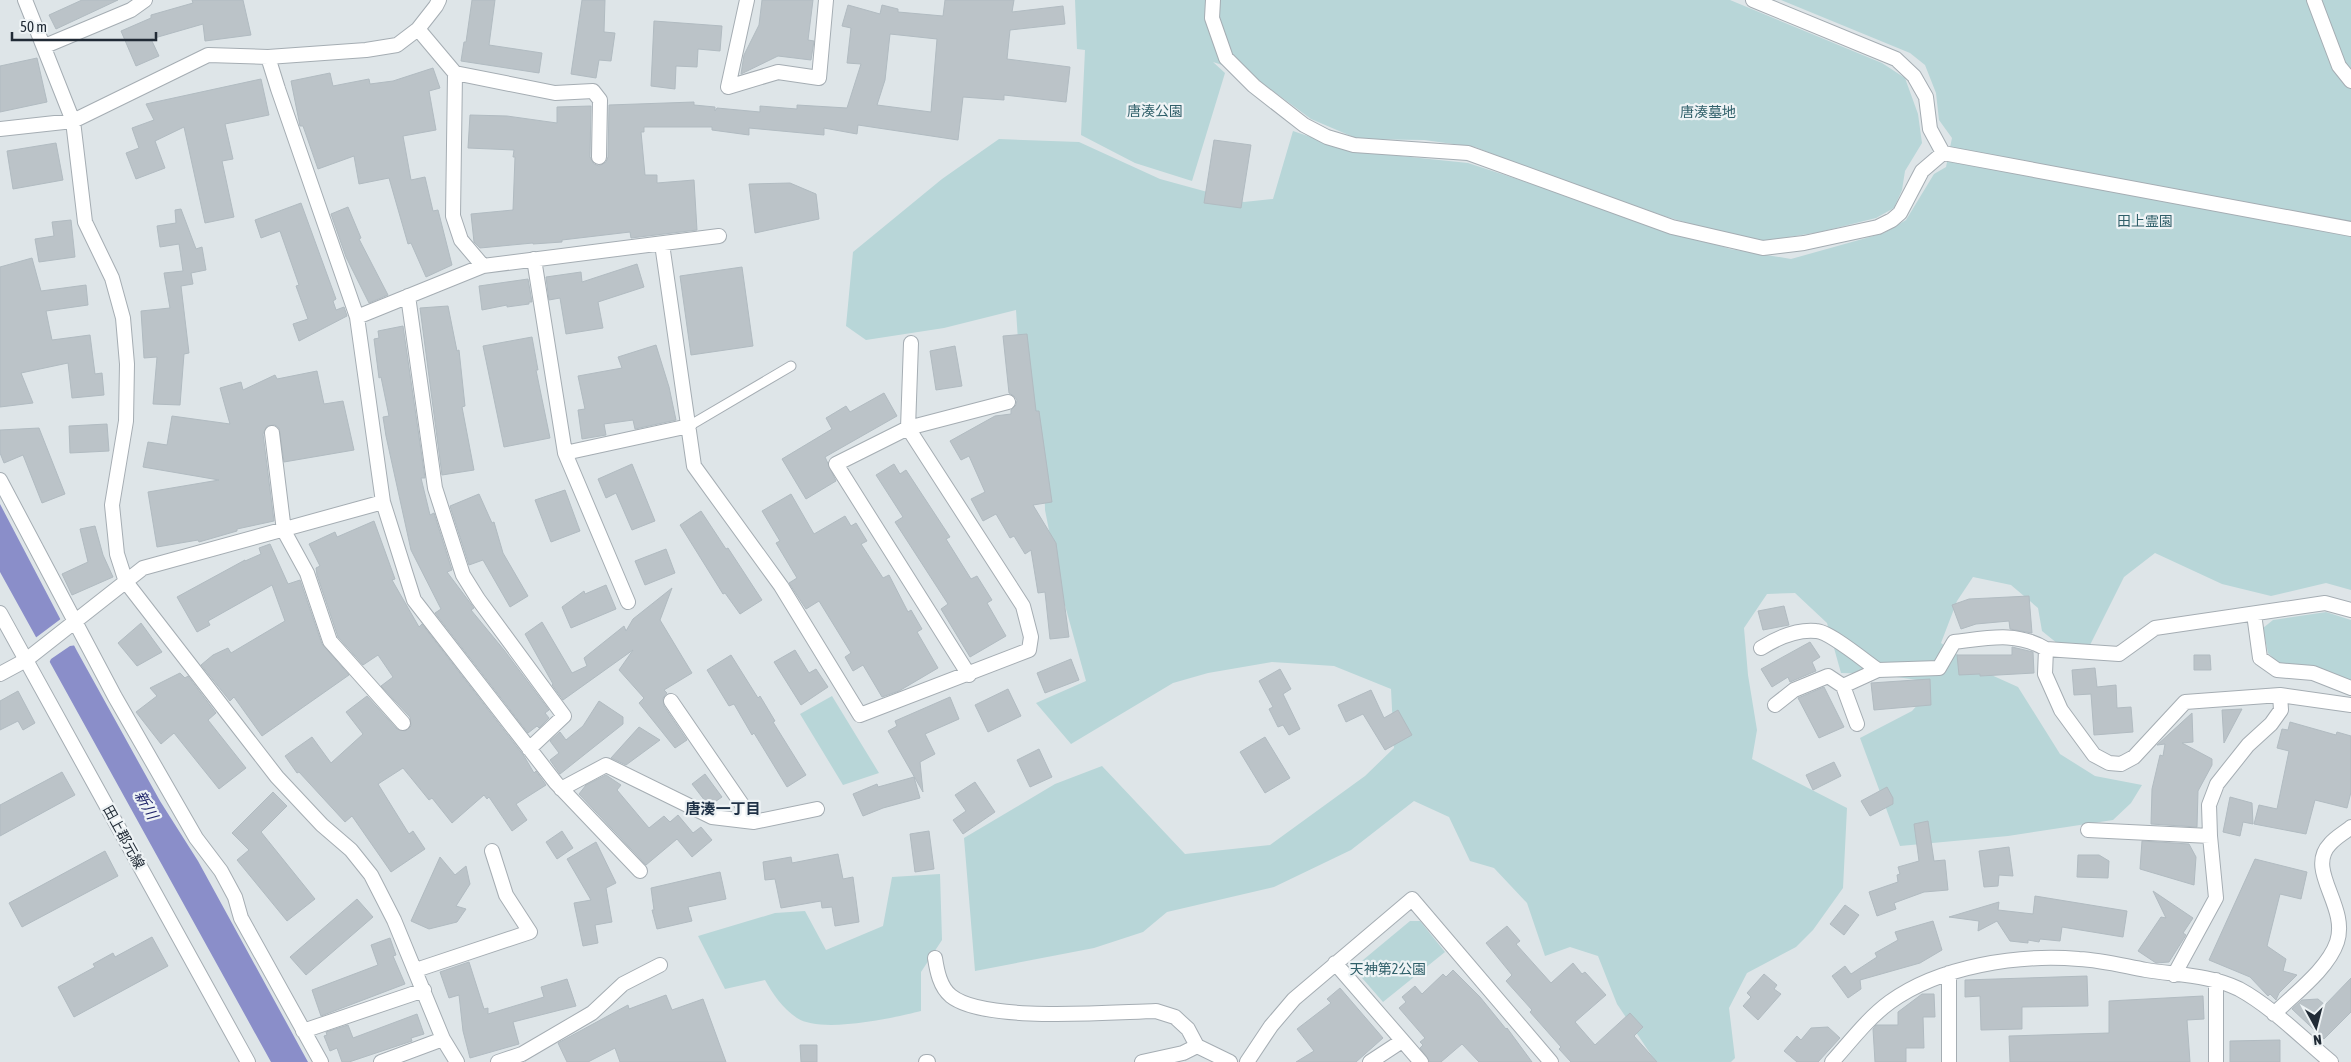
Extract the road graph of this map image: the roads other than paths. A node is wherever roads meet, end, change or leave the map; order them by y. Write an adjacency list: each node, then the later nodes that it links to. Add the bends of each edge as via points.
1 (26, 0): 10 (street)
2 (146, 0): 10 (street, via 131,10)
3 (438, 0): 9 (street)
4 (747, 0): 5 (street, via 728,87 778,72 819,78)
5 (826, 0)
6 (1213, 0): 16 (street, via 1212,18 1226,58 1254,86 1304,125 1327,137 1354,145 1468,153 1672,227 1762,248 1804,243 1878,227 1892,220 1900,213 1922,171)
7 (1753, 0): 16 (street, via 1896,59 1914,76 1926,96 1930,128)
8 (2314, 0): 13 (street, via 2339,66)
9 (418, 29): 11 (street, via 397,45); 12 (street)
10 (45, 46): 14 (street)
11 (268, 57): 14 (street, via 208,55); 24 (street)
12 (454, 73): 17 (street, via 555,93 592,91 600,100); 22 (street, via 453,216 461,240)
13 (2351, 81)
14 (73, 122): 15 (street); 35 (street, via 85,222 112,278 123,318 127,364 126,421 112,504 117,554)
15 (0, 129)
16 (1943, 153): 18 (street)
17 (599, 156)
18 (2351, 229)
19 (719, 236): 20 (street)
20 (662, 244): 21 (street); 28 (street)
21 (534, 259): 22 (street); 31 (street)
22 (483, 266): 23 (street)
23 (408, 296): 24 (street); 55 (street, via 435,488 463,575 564,716)
24 (357, 317): 33 (street)
25 (912, 343): 29 (street)
26 (791, 366): 28 (lane)
27 (1008, 402): 29 (street)
28 (689, 426): 31 (street); 46 (street, via 694,466 781,586 860,715)
29 (908, 428): 46 (street, via 1023,606 1031,637 1029,650); 46 (street, via 836,464)
30 (272, 433): 34 (street)
31 (565, 453): 36 (street)
32 (0, 480): 40 (street)
33 (383, 502): 34 (street); 55 (street, via 414,600)
34 (284, 531): 35 (street, via 144,568); 53 (street, via 307,572 330,641)
35 (126, 582): 40 (street); 67 (street, via 277,777 322,825 352,850 371,875)
36 (628, 602)
37 (2351, 610): 39 (street, via 2325,603)
38 (0, 613): 43 (street, 田上郡元線)
39 (2254, 614): 42 (street, via 2155,628 2119,654); 48 (street, via 2260,658 2277,670 2313,673)
40 (76, 622): 43 (street); 73 (street, via 196,838 221,871 241,918)
41 (1761, 648): 44 (street, via 1797,632 1818,630)
42 (2046, 649): 44 (street, via 2032,641 2001,636 1954,642 1939,668); 49 (street, via 2045,674 2061,710 2094,755 2109,764 2121,764 2134,757 2185,702)
43 (29, 657): 45 (street); 77 (street, 田上郡元線)
44 (1878, 670): 47 (street)
45 (0, 674)
46 (969, 675)
47 (1843, 686): 51 (street, via 1828,676 1794,690); 54 (street)
48 (2351, 688)
49 (2280, 695): 52 (street); 61 (street, via 2281,710 2217,784 2209,805)
50 (672, 701): 58 (street)
51 (1775, 705)
52 (2351, 705)
53 (403, 723)
54 (1857, 724)
55 (529, 748): 56 (street)
56 (562, 789): 58 (street, via 606,766 712,817); 63 (street)
57 (817, 809): 58 (street)
58 (754, 822)
59 (2350, 829): 72 (street, via 2329,844 2321,859 2324,878 2339,919 2337,941 2326,962)
60 (2088, 830): 61 (street)
61 (2210, 836): 69 (street, via 2216,898)
62 (492, 851): 67 (street, via 506,895 530,932)
63 (640, 871)
64 (935, 958): 76 (street, via 938,977 950,995 968,1006 1025,1014 1156,1011 1175,1017 1188,1029)
65 (1335, 963): 75 (street); 84 (street, via 1294,999); 87 (street, via 1412,899)
66 (660, 965): 81 (street, via 623,984 592,1013 522,1054)
67 (416, 970): 71 (street)
68 (1949, 973): 69 (street, via 1986,964 2079,958); 88 (street, via 1916,985 1889,1003); 89 (street)
69 (2174, 974): 70 (street)
70 (2216, 980): 72 (street, via 2239,989); 90 (street)
71 (424, 990): 73 (street); 74 (street)
72 (2274, 1014): 91 (street)
73 (304, 1031): 78 (street)
74 (443, 1038): 79 (street); 80 (street)
75 (1402, 1041): 85 (street); 86 (street)
76 (1196, 1046): 82 (street, via 1183,1053); 83 (street)
77 (248, 1062)
78 (321, 1062)
79 (381, 1062)
80 (457, 1062)
81 (498, 1062)
82 (1142, 1062)
83 (1230, 1062)
84 (1247, 1062)
85 (1370, 1062)
86 (1421, 1062)
87 (1551, 1062)
88 (1832, 1062)
89 (1949, 1062)
90 (2216, 1062)
91 (2331, 1062)

